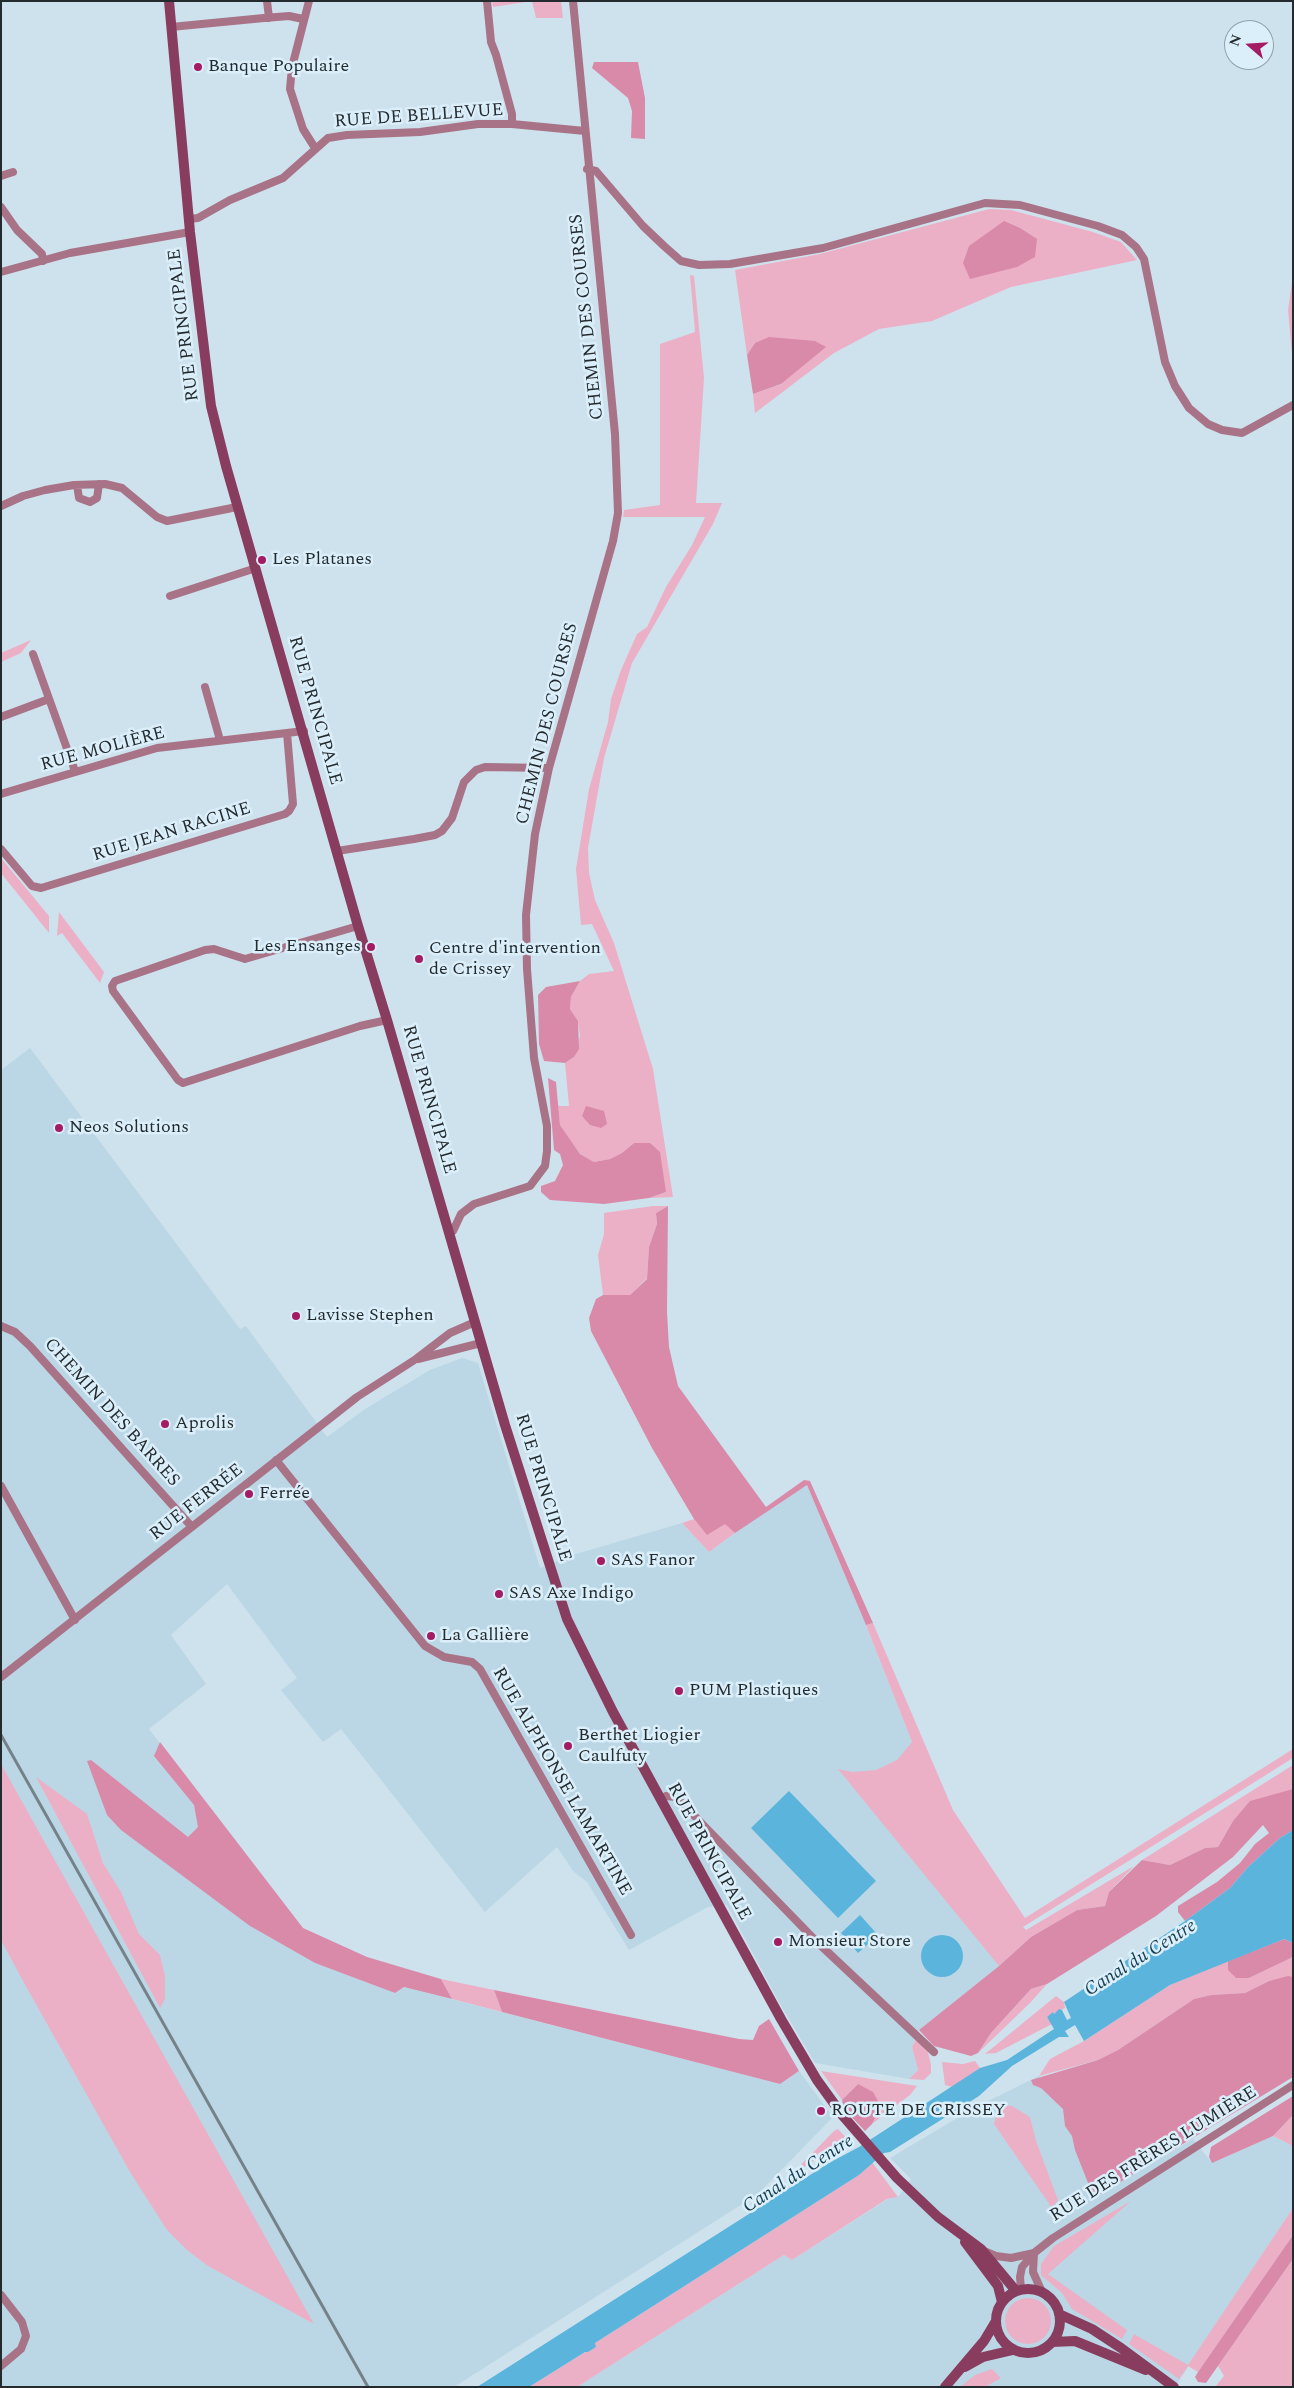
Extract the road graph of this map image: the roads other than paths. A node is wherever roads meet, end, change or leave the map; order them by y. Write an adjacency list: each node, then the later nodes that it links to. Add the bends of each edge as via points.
1 (169, 1): 8 (street, RUE PRINCIPALE)
2 (267, 1): 6 (street)
3 (309, 1): 7 (street)
4 (487, 1): 9 (street, via 491,42 510,106)
5 (573, 1): 10 (street, CHEMIN DES COURSES)
6 (269, 18): 7 (street, via 290,16); 8 (street)
7 (303, 19): 11 (street, via 290,89 303,129)
8 (172, 27): 16 (street, RUE PRINCIPALE)
9 (512, 124): 10 (street, RUE DE BELLEVUE); 11 (street, RUE DE BELLEVUE, via 478,124 394,135 347,135 328,138)
10 (584, 131): 12 (street, CHEMIN DES COURSES)
11 (315, 148): 16 (street, RUE DE BELLEVUE, via 283,178 230,200 198,218)
12 (588, 169): 20 (street, via 596,171 642,226 681,261 699,265 730,264 823,248 985,203 1020,205 1106,229 1122,235 1144,259 1165,362 1189,408 1208,424 1242,433); 34 (street, CHEMIN DES COURSES, via 615,434 618,513)
13 (13, 172): 14 (street)
14 (1, 176)
15 (1, 207): 18 (street, via 17,230 42,254)
16 (189, 219): 17 (street, RUE PRINCIPALE)
17 (190, 232): 18 (street, via 70,253); 24 (street, RUE PRINCIPALE, via 211,406)
18 (43, 261): 19 (street)
19 (1, 272)
20 (1293, 405)
21 (99, 484): 22 (street); 22 (street, via 97,498 90,502 79,498); 24 (street, via 122,488 157,517 167,521)
22 (78, 485): 23 (street, via 38,492)
23 (1, 506)
24 (237, 507): 25 (street, RUE PRINCIPALE)
25 (256, 568): 26 (street); 31 (street, RUE PRINCIPALE)
26 (170, 596)
27 (33, 654): 29 (street)
28 (205, 687): 33 (street)
29 (49, 699): 30 (street); 35 (street)
30 (1, 717)
31 (304, 731): 32 (street, RUE MOLIÈRE); 38 (street, RUE PRINCIPALE)
32 (287, 732): 33 (street, RUE MOLIÈRE); 37 (street, RUE JEAN RACINE, via 293,804 285,814 42,888 32,886)
33 (220, 740): 35 (street, RUE MOLIÈRE, via 156,748)
34 (549, 768): 38 (street, via 485,767 476,770 464,782 452,818 436,835); 41 (street, CHEMIN DES COURSES, via 535,834 526,915 534,1058 547,1126 547,1151 541,1174 524,1188 474,1204 461,1214)
35 (75, 771): 36 (street, RUE MOLIÈRE)
36 (1, 794)
37 (1, 849)
38 (337, 851): 39 (street, RUE PRINCIPALE)
39 (358, 926): 40 (street, RUE PRINCIPALE); 40 (street, via 245,959 214,949 205,950 115,981 112,986 178,1080 188,1083 272,1053)
40 (387, 1020): 41 (street, RUE PRINCIPALE)
41 (450, 1233): 42 (street, RUE PRINCIPALE)
42 (475, 1322): 44 (street, RUE PRINCIPALE); 45 (street, RUE FERRÉE, via 450,1333)
43 (1, 1326): 48 (street, CHEMIN DES BARRES, via 15,1332 30,1346)
44 (481, 1343): 45 (street, RUE FERRÉE); 51 (street, RUE PRINCIPALE, via 567,1619)
45 (416, 1359): 46 (street, RUE FERRÉE, via 357,1397)
46 (276, 1460): 48 (street, RUE FERRÉE); 52 (street, RUE ALPHONSE LAMARTINE, via 426,1646 444,1657 472,1662 480,1669)
47 (1, 1486): 49 (street)
48 (192, 1527): 49 (street, RUE FERRÉE)
49 (75, 1620): 50 (street, RUE FERRÉE)
50 (1, 1677)
51 (661, 1800): 53 (street, via 666,1796 676,1797 816,1942); 55 (street, RUE PRINCIPALE, via 796,2044 835,2105 916,2198)
52 (630, 1935)
53 (934, 2052)
54 (1293, 2085): 57 (street, RUE DES FRÈRES LUMIÈRE)
55 (961, 2237): 56 (street); 61 (street, via 998,2286)
56 (981, 2249): 57 (street, RUE DES FRÈRES LUMIÈRE, via 1011,2258); 58 (street)
57 (1034, 2253): 58 (street, RUE DES FRÈRES LUMIÈRE, via 1022,2267); 59 (street, via 1033,2272)
58 (1018, 2290): 59 (street); 61 (street)
59 (1042, 2292): 62 (street, via 1053,2301)
60 (1, 2295): 66 (street, via 22,2322 26,2336 21,2349)
61 (1002, 2302): 63 (street)
62 (1059, 2314): 64 (street, via 1059,2329); 68 (street, via 1132,2354)
63 (996, 2320): 65 (street, via 1000,2337); 67 (street, via 990,2334)
64 (1052, 2342): 65 (street, via 1035,2352); 68 (street, via 1075,2341)
65 (1013, 2350): 67 (street, via 983,2357)
66 (1, 2366)
67 (960, 2370): 69 (street)
68 (1154, 2373): 70 (street)
69 (945, 2387)
70 (1174, 2387)

